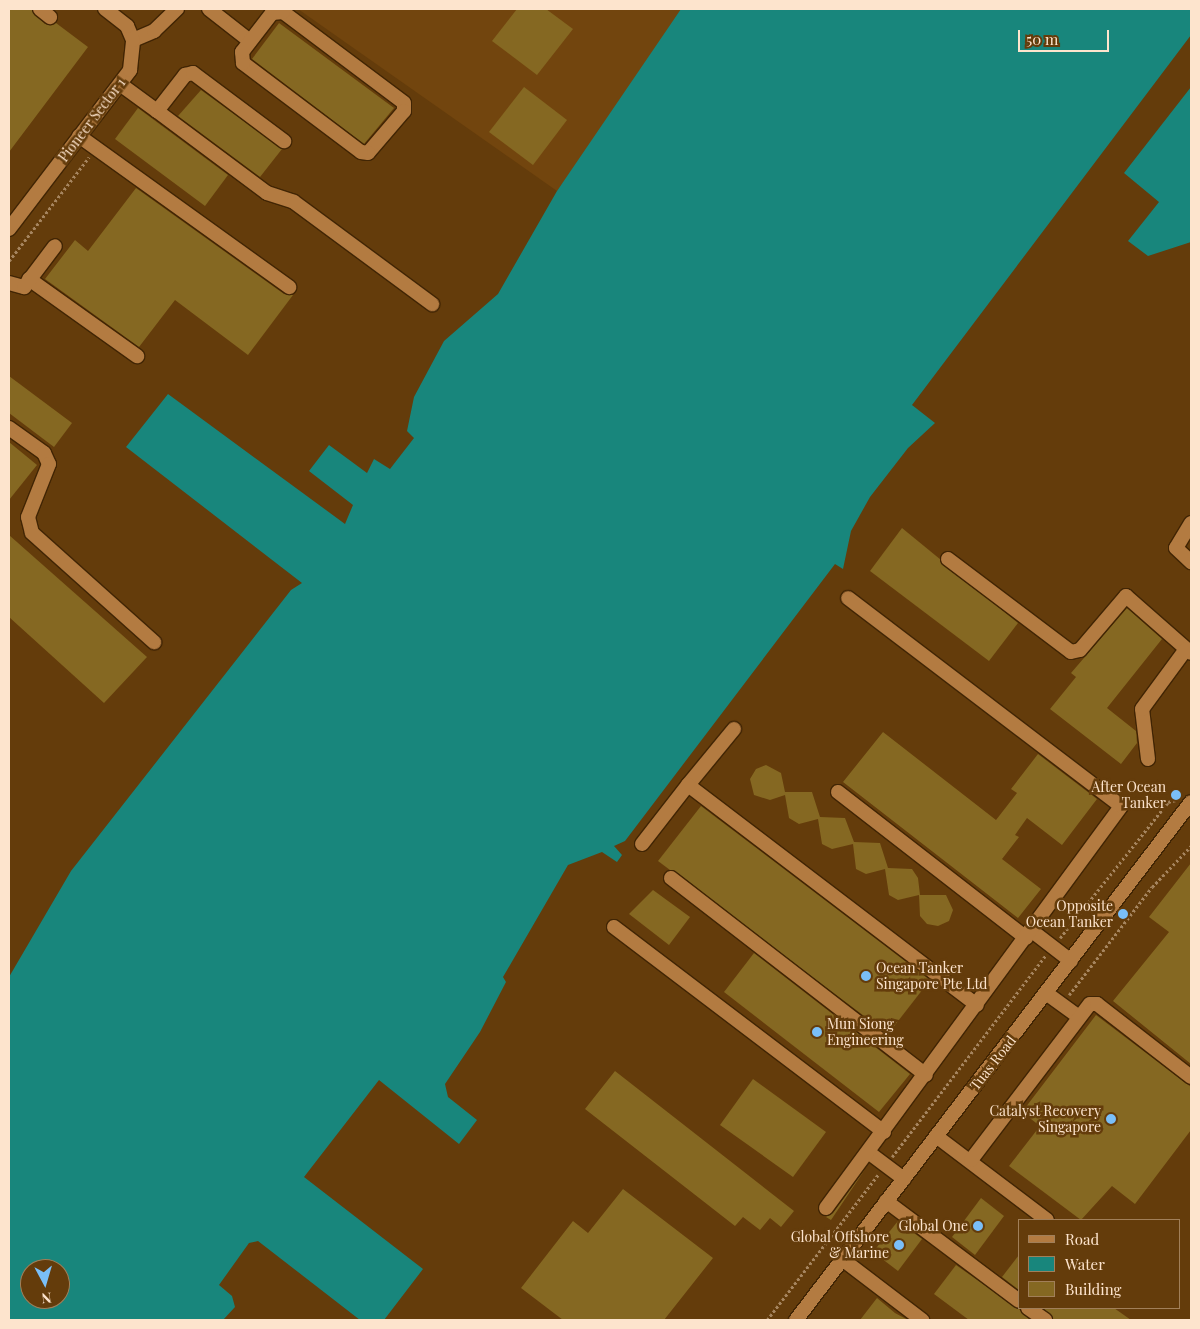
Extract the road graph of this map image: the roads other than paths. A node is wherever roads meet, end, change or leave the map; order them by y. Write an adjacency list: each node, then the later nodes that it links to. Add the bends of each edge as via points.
1 (105, 9): 4 (street, via 127,26)
2 (177, 9): 4 (street, via 154,31)
3 (209, 9): 5 (street)
4 (133, 40): 6 (street, Pioneer Sector 1, via 130,70)
5 (250, 41): 5 (street, via 242,52 243,63 360,152 371,151 405,108 402,101 283,12 272,13)
6 (120, 84): 7 (street); 8 (street, Pioneer Sector 1)
7 (157, 111): 9 (street, via 185,75 193,74); 15 (street, via 266,193 294,202)
8 (79, 136): 10 (street, Pioneer Sector 1); 14 (street)
9 (284, 141)
10 (9, 229)
11 (54, 246): 12 (street)
12 (29, 279): 13 (street, via 21,288); 16 (street)
13 (9, 283)
14 (289, 287)
15 (432, 304)
16 (137, 356)
17 (9, 428): 22 (street, via 44,454 49,464 28,517 32,533)
18 (1191, 523): 20 (street, via 1176,548)
19 (948, 558): 23 (street, via 1071,652 1080,650 1126,596)
20 (1191, 562)
21 (848, 598): 32 (street, via 1121,803 1121,810)
22 (154, 642)
23 (1189, 651): 25 (street, via 1142,709)
24 (734, 729): 26 (street)
25 (1148, 759)
26 (688, 785): 29 (street); 35 (street)
27 (838, 792): 32 (street)
28 (1190, 804): 33 (street, Tuas Road)
29 (642, 844)
30 (671, 878): 37 (street)
31 (614, 927): 39 (street)
32 (1029, 934): 33 (street); 35 (street)
33 (1071, 962): 34 (street, Tuas Road)
34 (1046, 993): 36 (street); 40 (street, Tuas Road)
35 (977, 1006): 37 (street)
36 (1078, 1017): 38 (street, via 1087,1005 1097,1004); 42 (street)
37 (926, 1075): 39 (street)
38 (1191, 1077)
39 (884, 1132): 41 (street)
40 (936, 1136): 42 (street); 43 (street, Tuas Road)
41 (868, 1152): 43 (street); 45 (street)
42 (970, 1160): 46 (street)
43 (904, 1178): 44 (street, Tuas Road)
44 (886, 1201): 47 (street, Tuas Road); 48 (street)
45 (826, 1208)
46 (1046, 1219)
47 (842, 1259): 50 (street, Tuas Road); 51 (street)
48 (1018, 1300)
49 (1029, 1309): 52 (street)
50 (796, 1320)
51 (922, 1320)
52 (1045, 1320)

